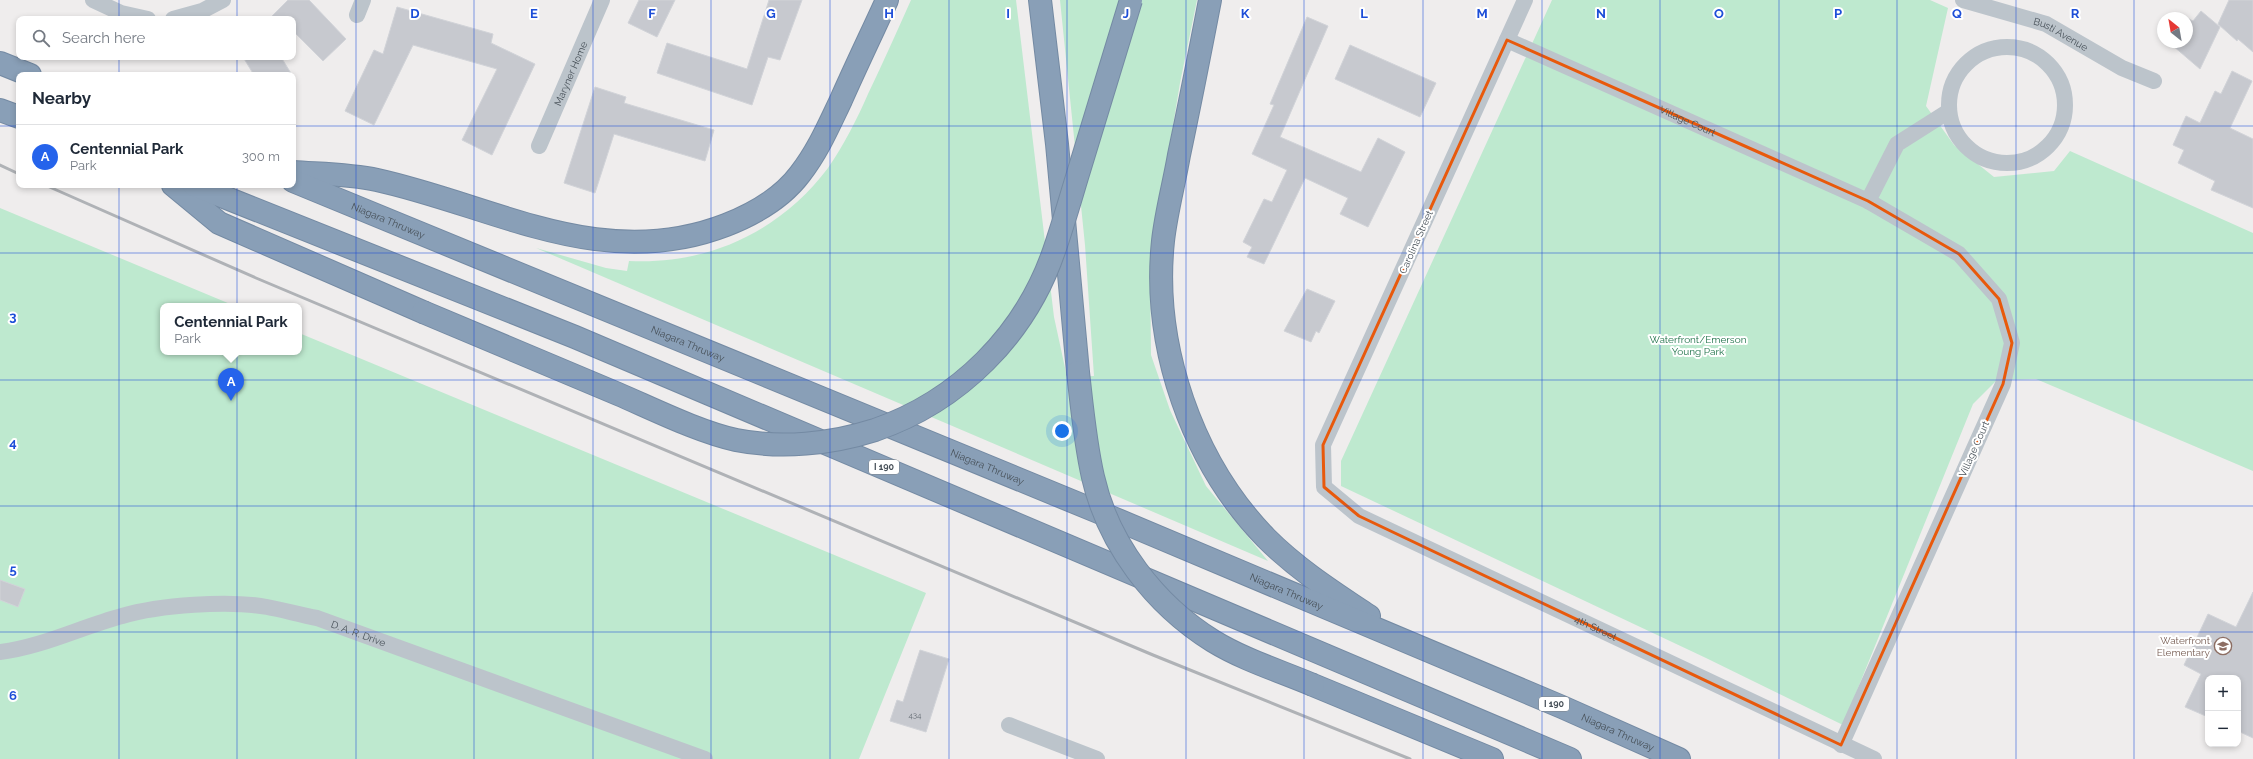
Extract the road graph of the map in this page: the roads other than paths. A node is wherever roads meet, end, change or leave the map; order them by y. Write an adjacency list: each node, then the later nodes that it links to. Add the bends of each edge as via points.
1 (93, 0): 12 (street, via 121,13)
2 (223, 0): 13 (street, via 202,11)
3 (363, 0): 11 (street)
4 (602, 0): 21 (street, Maryner Home)
5 (887, 0): 22 (highway, via 820,143 800,174 784,192 761,209 688,238 652,243 582,237 483,212 376,179)
6 (1040, 0): 34 (highway, bridge, via 1087,448 1101,504 1127,556 1144,579 1186,622 1214,642)
7 (1131, 0): 24 (highway, bridge, via 1054,252 1026,310 1006,339 981,366 950,392 902,420 859,435 815,443 784,445 734,439 661,412 423,312 220,223)
8 (1210, 0): 28 (highway, via 1163,241 1164,327 1179,387 1213,467 1236,503 1266,538 1327,589)
9 (1526, 0): 14 (street, Carolina Street)
10 (1963, 0): 17 (street, Busti Avenue, via 2046,24 2122,68)
11 (357, 15)
12 (134, 16)
13 (184, 16)
14 (1507, 40): 26 (street, Village Court); 27 (street, Carolina Street, via 1323,445)
15 (0, 63): 16 (highway)
16 (22, 72)
17 (2154, 82)
18 (0, 110): 20 (highway)
19 (1949, 111): 19 (street, via 1953,128 1963,143 1994,161 2012,162 2030,158 2045,148 2057,134 2064,115 2064,96 2058,77 2046,61 2029,51 2009,47 1990,49 1972,58 1958,73 1950,91); 26 (street, via 1896,144)
20 (16, 116)
21 (539, 146)
22 (296, 172)
23 (296, 181): 28 (highway, Niagara Thruway / I 190, via 1106,515)
24 (177, 188)
25 (202, 188): 35 (highway, I 190, via 582,340)
26 (1868, 201): 31 (street, Village Court, via 1959,254 1999,299 2012,343 2003,384)
27 (1324, 487): 31 (street, 4th Street, via 1359,516)
28 (1426, 651): 36 (highway, Niagara Thruway / I 190)
29 (0, 652): 32 (street, D. A. R. Drive, via 46,642 123,615 170,607 265,607 317,618)
30 (1009, 725): 33 (street)
31 (1841, 745): 37 (street, 4th Street)
32 (705, 759)
33 (1097, 759)
34 (1492, 759)
35 (1570, 759)
36 (1679, 759)
37 (1874, 759)

